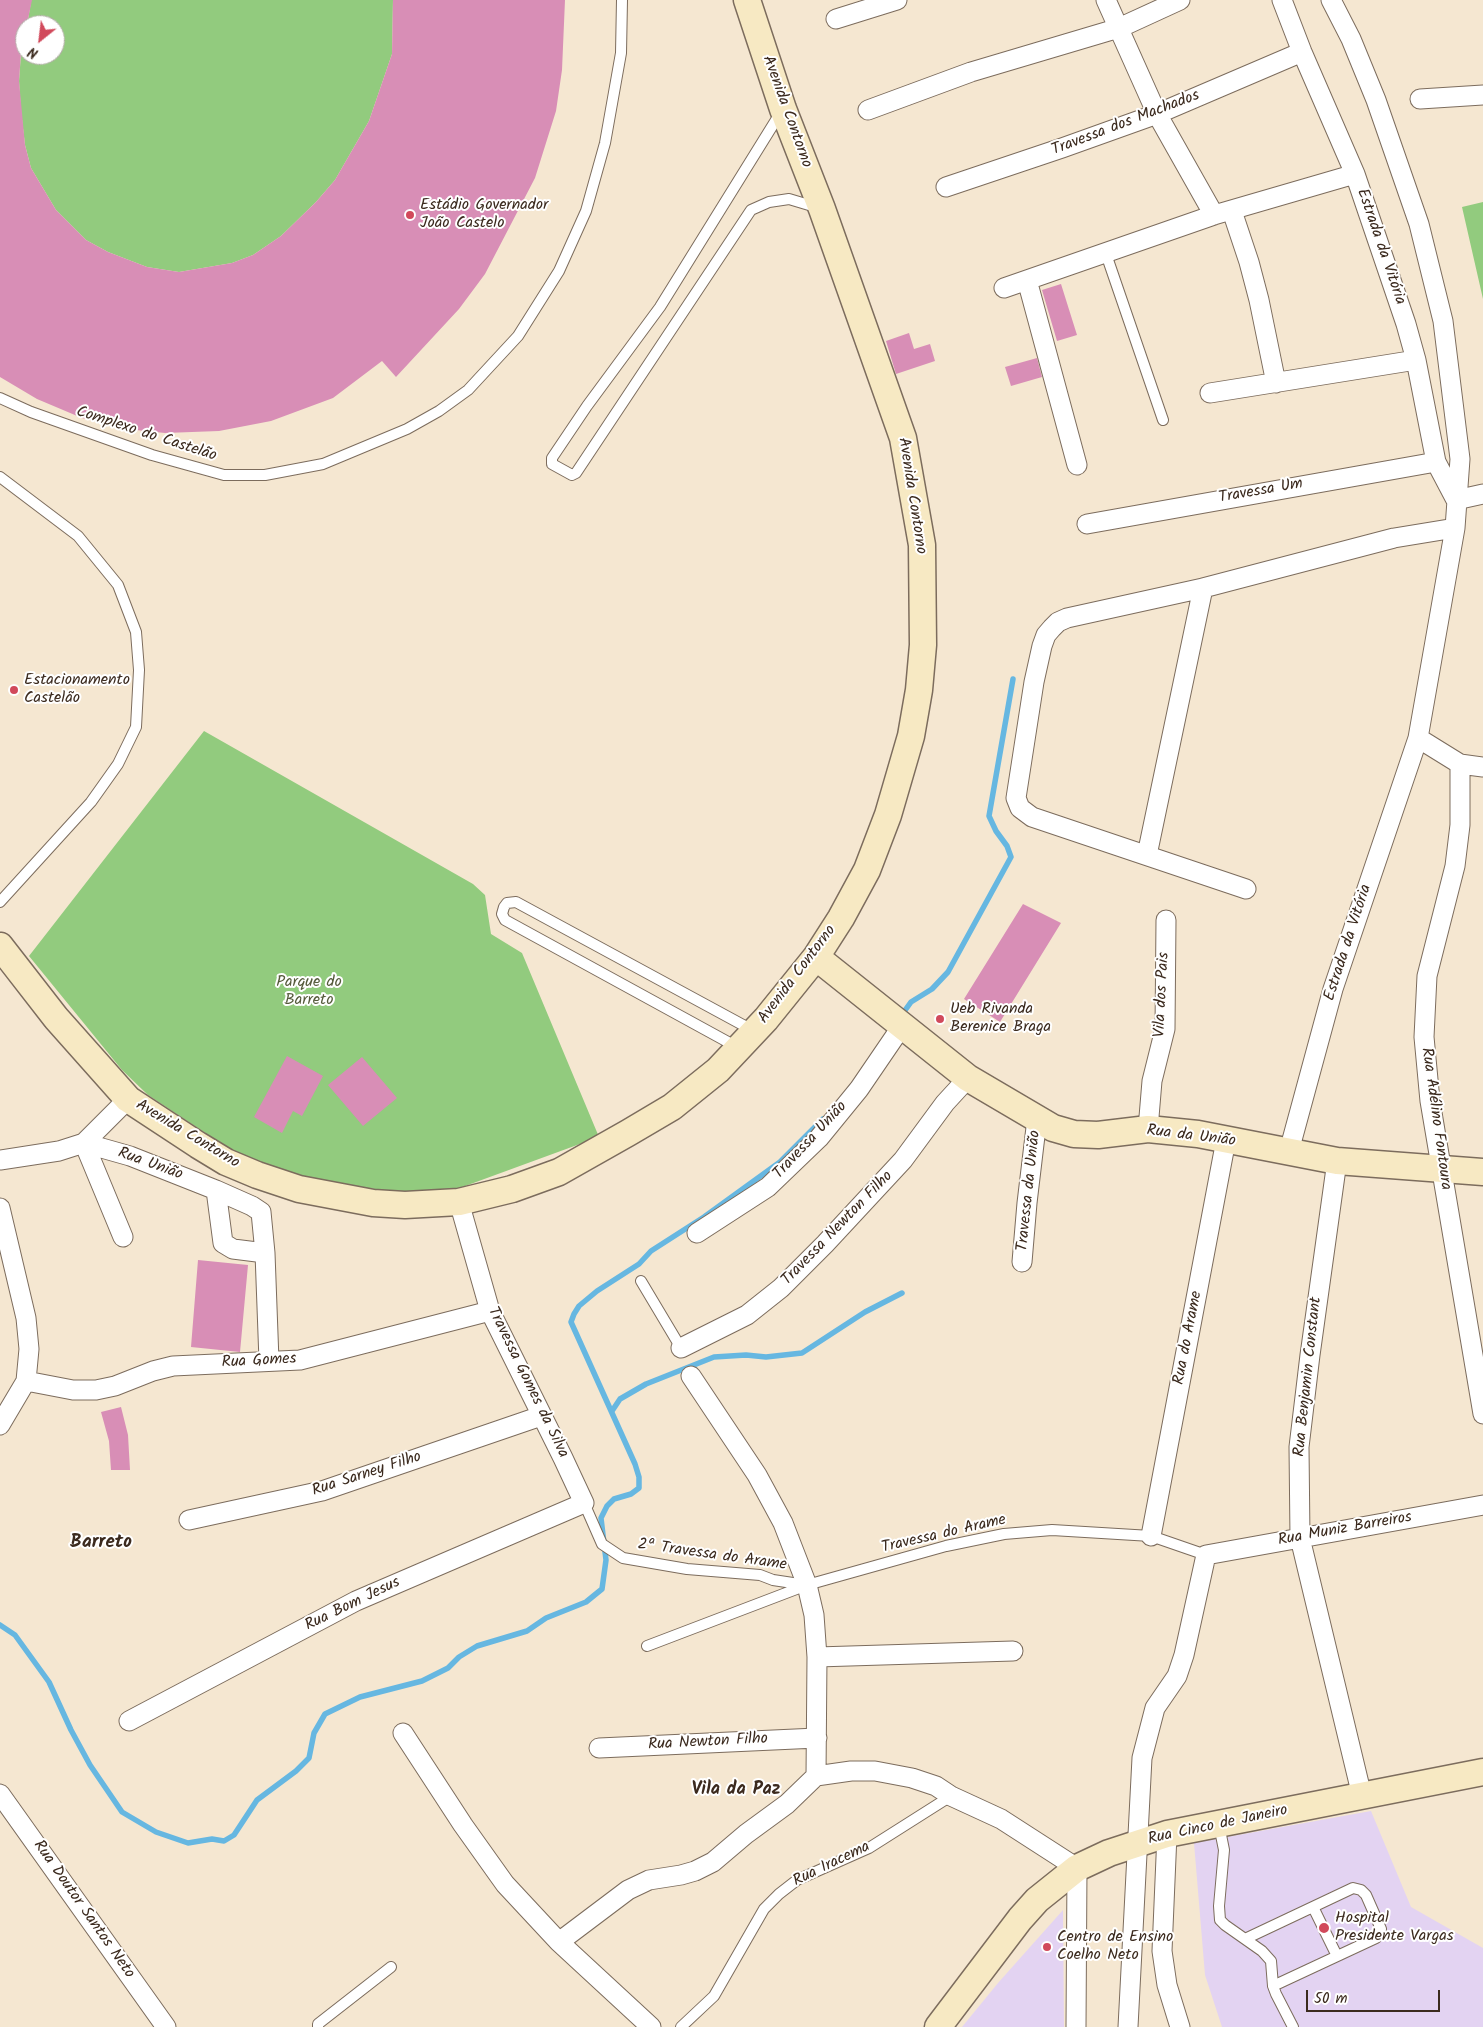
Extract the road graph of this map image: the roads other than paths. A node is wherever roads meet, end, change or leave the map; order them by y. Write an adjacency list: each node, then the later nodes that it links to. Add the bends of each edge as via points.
1 (622, 0): 27 (lane, Complexo do Castelão, via 621,53 605,142 586,211 559,271 518,336 468,390 439,411 407,429 323,464 265,475 224,475 152,455)
2 (747, 0): 13 (street, Avenida Contorno)
3 (897, 0): 8 (street)
4 (1106, 0): 9 (street)
5 (1180, 0): 9 (street)
6 (1282, 0): 10 (street, Estrada da Vitória)
7 (1332, 0): 33 (street, Estrada da Vitória, via 1376,100 1419,224 1432,274 1442,321 1460,459)
8 (836, 19)
9 (1119, 28): 14 (street, via 971,72); 15 (street)
10 (1302, 52): 15 (street, Travessa dos Machados); 16 (street, Estrada da Vitória)
11 (1483, 95): 12 (street)
12 (1420, 99)
13 (783, 109): 18 (street, Avenida Contorno); 18 (lane, via 660,307 587,406 552,458 552,464 572,475 576,473 751,210 769,202 789,199)
14 (868, 110)
15 (1157, 114): 17 (street, Travessa dos Machados); 20 (street)
16 (1355, 174): 19 (street); 24 (street, Estrada da Vitória)
17 (946, 187)
18 (822, 209): 45 (street, Avenida Contorno, via 903,438 922,544 922,645 911,736 888,815 867,870)
19 (1232, 211): 20 (street); 25 (street, via 1257,290)
20 (1214, 216): 21 (street)
21 (1106, 254): 22 (street); 28 (lane)
22 (1027, 280): 23 (street); 30 (street)
23 (1004, 288)
24 (1416, 360): 25 (street); 29 (street, Estrada da Vitória)
25 (1276, 383): 26 (street)
26 (1210, 393)
27 (0, 398)
28 (1163, 420)
29 (1436, 462): 33 (street, Estrada da Vitória); 34 (street, Travessa Um)
30 (1077, 465)
31 (0, 477): 42 (lane, via 78,536 118,585 136,632 139,670 136,727 118,764 91,802)
32 (1483, 494): 33 (street)
33 (1456, 500): 35 (street, Estrada da Vitória)
34 (1087, 524)
35 (1455, 528): 36 (street, via 1394,538); 37 (street, Estrada da Vitória)
36 (1203, 588): 40 (street); 40 (street, via 1058,622 1046,635 1034,682 1016,798 1020,808 1032,817)
37 (1418, 738): 38 (street); 54 (street, Estrada da Vitória, via 1333,989)
38 (1460, 764): 39 (street); 57 (street, Rua Adélino Fontoura, via 1456,866 1428,976 1425,1008 1424,1037 1430,1101)
39 (1483, 767)
40 (1147, 855): 41 (street)
41 (1246, 889)
42 (0, 902)
43 (1166, 920): 51 (street, Vila dos Pais, via 1165,1029 1152,1081)
44 (0, 946): 49 (street, Avenida Contorno, via 56,1018)
45 (816, 957): 46 (street, Rua da União); 47 (street, Avenida Contorno)
46 (897, 1021): 48 (street, Rua da União); 62 (street, Travessa União, via 859,1089 819,1138 768,1187)
47 (747, 1040): 47 (lane, via 516,902 507,903 504,907 502,914 505,920); 60 (street, Avenida Contorno, via 718,1070 672,1107 559,1172 512,1189)
48 (968, 1078): 50 (street, Rua da União); 68 (street, Travessa Newton Filho, via 904,1160 781,1288 747,1315)
49 (128, 1099): 53 (street); 60 (street, Avenida Contorno, via 226,1162 299,1190 373,1203)
50 (1038, 1119): 51 (street, Rua da União, via 1053,1128 1074,1134 1098,1135); 65 (street, Travessa da União)
51 (1148, 1129): 52 (street, Rua da União)
52 (1226, 1140): 54 (street, Rua da União); 78 (street, Rua do Arame)
53 (84, 1143): 55 (street, via 59,1151); 59 (street, Rua União, via 130,1156); 63 (street)
54 (1289, 1151): 56 (street, Rua da União)
55 (0, 1160)
56 (1337, 1161): 57 (street, Rua da União); 79 (street, Rua Benjamin Constant, via 1299,1447)
57 (1441, 1169): 58 (street, Rua da União); 72 (street, Rua Adélino Fontoura)
58 (1483, 1172)
59 (216, 1190): 64 (street, Rua União, via 261,1212); 64 (street, via 223,1243 233,1248)
60 (459, 1202): 67 (street, Travessa Gomes da Silva)
61 (0, 1208): 71 (street, via 26,1318 29,1349)
62 (697, 1233)
63 (123, 1237)
64 (265, 1253): 69 (street, Rua União)
65 (1022, 1262)
66 (641, 1281): 68 (lane)
67 (490, 1311): 69 (street, Rua Gomes, via 323,1355); 73 (street, Travessa Gomes da Silva)
68 (681, 1348)
69 (269, 1361): 71 (street, Rua Gomes, via 173,1366 96,1390 73,1390)
70 (691, 1376): 81 (street, via 757,1475 783,1523)
71 (26, 1381): 74 (street)
72 (1483, 1414)
73 (541, 1416): 75 (street, Travessa Gomes da Silva); 77 (street, Rua Sarney Filho, via 322,1491)
74 (0, 1425)
75 (584, 1503): 81 (lane, 2ª Travessa do Arame, via 602,1544 623,1558 687,1569 760,1575); 85 (street, Rua Bom Jesus, via 356,1601)
76 (1483, 1505): 79 (street, Rua Muniz Barreiros)
77 (189, 1520)
78 (1151, 1536): 80 (lane, Travessa do Arame); 81 (lane, Travessa do Arame, via 1052,1530 1004,1534 946,1546)
79 (1300, 1538): 80 (street, Rua Muniz Barreiros); 93 (street, Rua Benjamin Constant)
80 (1206, 1555): 96 (street, via 1184,1656 1177,1676 1155,1708 1142,1758)
81 (807, 1585): 82 (lane, Travessa do Arame); 84 (street, via 814,1615)
82 (646, 1646)
83 (1013, 1651): 84 (street)
84 (817, 1657): 87 (street)
85 (129, 1721)
86 (403, 1732): 100 (street, via 505,1884)
87 (816, 1738): 88 (street, Rua Newton Filho); 90 (street)
88 (600, 1748)
89 (1483, 1772): 93 (street, Rua Cinco de Janeiro)
90 (816, 1776): 92 (street, via 875,1771 912,1778 936,1786); 100 (street, via 787,1804 713,1862 681,1875 649,1880 628,1890)
91 (0, 1794): 104 (street, Rua Doutor Santos Neto)
92 (951, 1796): 97 (street, via 1001,1818); 107 (lane, Rua Iracema, via 869,1848 797,1880 779,1894 764,1909 714,1996)
93 (1362, 1796): 94 (street, Rua Cinco de Janeiro)
94 (1219, 1824): 95 (street, Rua Cinco de Janeiro); 99 (lane, via 1224,1850 1220,1920)
95 (1167, 1834): 96 (street, Rua Cinco de Janeiro); 111 (street, via 1162,1951 1167,1985)
96 (1138, 1843): 97 (street, Rua Cinco de Janeiro); 110 (street)
97 (1077, 1868): 108 (street, Rua Cinco de Janeiro, via 1037,1900 1020,1919); 109 (street)
98 (1313, 1907): 99 (lane); 101 (lane); 101 (lane, via 1353,1888 1366,1895 1381,1929 1380,1934)
99 (1246, 1939): 103 (lane, via 1271,1961)
100 (559, 1942): 106 (street)
101 (1337, 1956): 103 (lane)
102 (391, 1967): 105 (lane)
103 (1273, 1986): 112 (lane)
104 (166, 2027)
105 (318, 2027)
106 (651, 2027)
107 (681, 2027)
108 (938, 2027)
109 (1076, 2027)
110 (1128, 2027)
111 (1180, 2027)
112 (1293, 2027)

